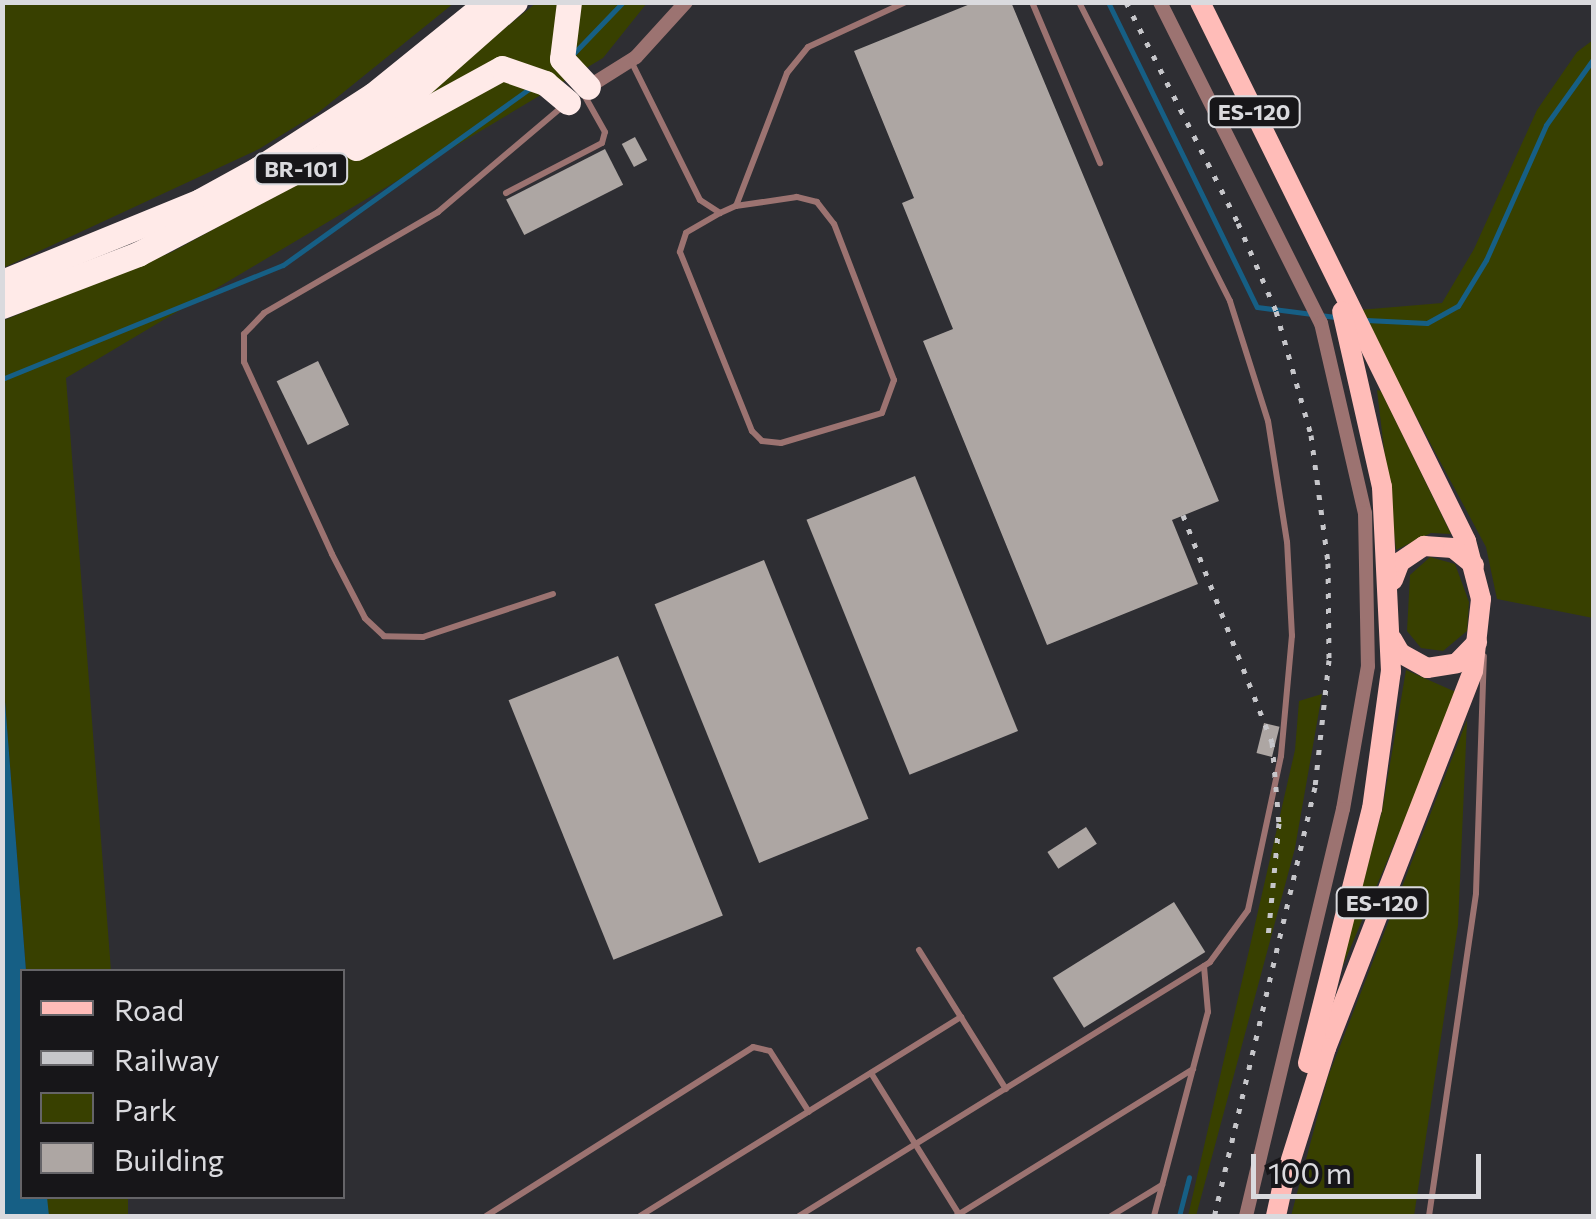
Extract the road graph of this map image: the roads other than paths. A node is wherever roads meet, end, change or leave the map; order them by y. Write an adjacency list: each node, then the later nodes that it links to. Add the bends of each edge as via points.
1 (460, 2): 13 (highway)
2 (488, 2): 13 (highway, BR-101)
3 (515, 2): 14 (highway, BR-101, via 398,105)
4 (570, 2): 12 (highway, via 562,59)
5 (686, 2): 11 (street)
6 (906, 2): 17 (lane, via 808,47 787,73)
7 (1032, 2): 15 (lane)
8 (1079, 2): 34 (lane, via 1239,323 1262,396 1287,542 1292,636 1281,756 1248,910 1230,942)
9 (1160, 2): 24 (street)
10 (1200, 2): 19 (main road, ES-120)
11 (631, 60): 12 (street); 18 (lane, via 700,200)
12 (580, 93): 14 (highway, via 502,68 479,75 375,142); 16 (lane, via 605,132 602,143); 27 (lane, via 438,212 264,313 244,334 244,362 332,554 365,618 384,636 423,638)
13 (374, 94): 20 (highway, BR-101, via 200,201)
14 (318, 160): 20 (highway, BR-101, via 220,214)
15 (1100, 163)
16 (506, 193)
17 (736, 206): 18 (lane); 18 (lane, via 797,197 818,202 834,224 894,380 882,413 781,443 762,441 752,431 680,252 686,233)
18 (720, 213)
19 (1309, 222): 22 (main road, ES-120); 25 (main road, ES-120)
20 (56, 275): 21 (highway, BR-101); 23 (highway, BR-101)
21 (2, 282)
22 (1339, 300): 24 (street); 26 (main road, ES-120, via 1376,446)
23 (2, 306)
24 (1321, 322): 49 (street, via 1365,513 1368,666 1343,810)
25 (1475, 567): 26 (main road, via 1454,548 1424,546 1400,562); 28 (main road, ES-120)
26 (1391, 590): 29 (main road, ES-120)
27 (553, 594)
28 (1481, 625): 30 (main road, via 1470,654); 31 (main road, ES-120); 32 (lane)
29 (1392, 639): 30 (main road, via 1412,662); 41 (main road, ES-120, via 1376,792)
30 (1442, 668): 31 (lane)
31 (1470, 678): 32 (lane); 41 (main road, ES-120, via 1326,1048)
32 (1484, 699): 51 (lane, via 1474,910)
33 (919, 950): 35 (lane)
34 (1204, 966): 36 (lane, via 1210,1002); 38 (lane)
35 (961, 1018): 37 (lane); 38 (lane)
36 (1193, 1069): 42 (lane); 46 (lane)
37 (871, 1073): 39 (lane); 40 (lane)
38 (1006, 1088): 40 (lane)
39 (809, 1112): 43 (lane, via 770,1051 753,1047); 44 (lane)
40 (915, 1144): 45 (lane); 46 (lane)
41 (1284, 1182): 50 (main road, ES-120)
42 (1163, 1184): 47 (lane); 48 (lane)
43 (486, 1216)
44 (640, 1216)
45 (799, 1216)
46 (958, 1216)
47 (1111, 1216)
48 (1154, 1216)
49 (1246, 1216)
50 (1276, 1216)
51 (1429, 1216)

